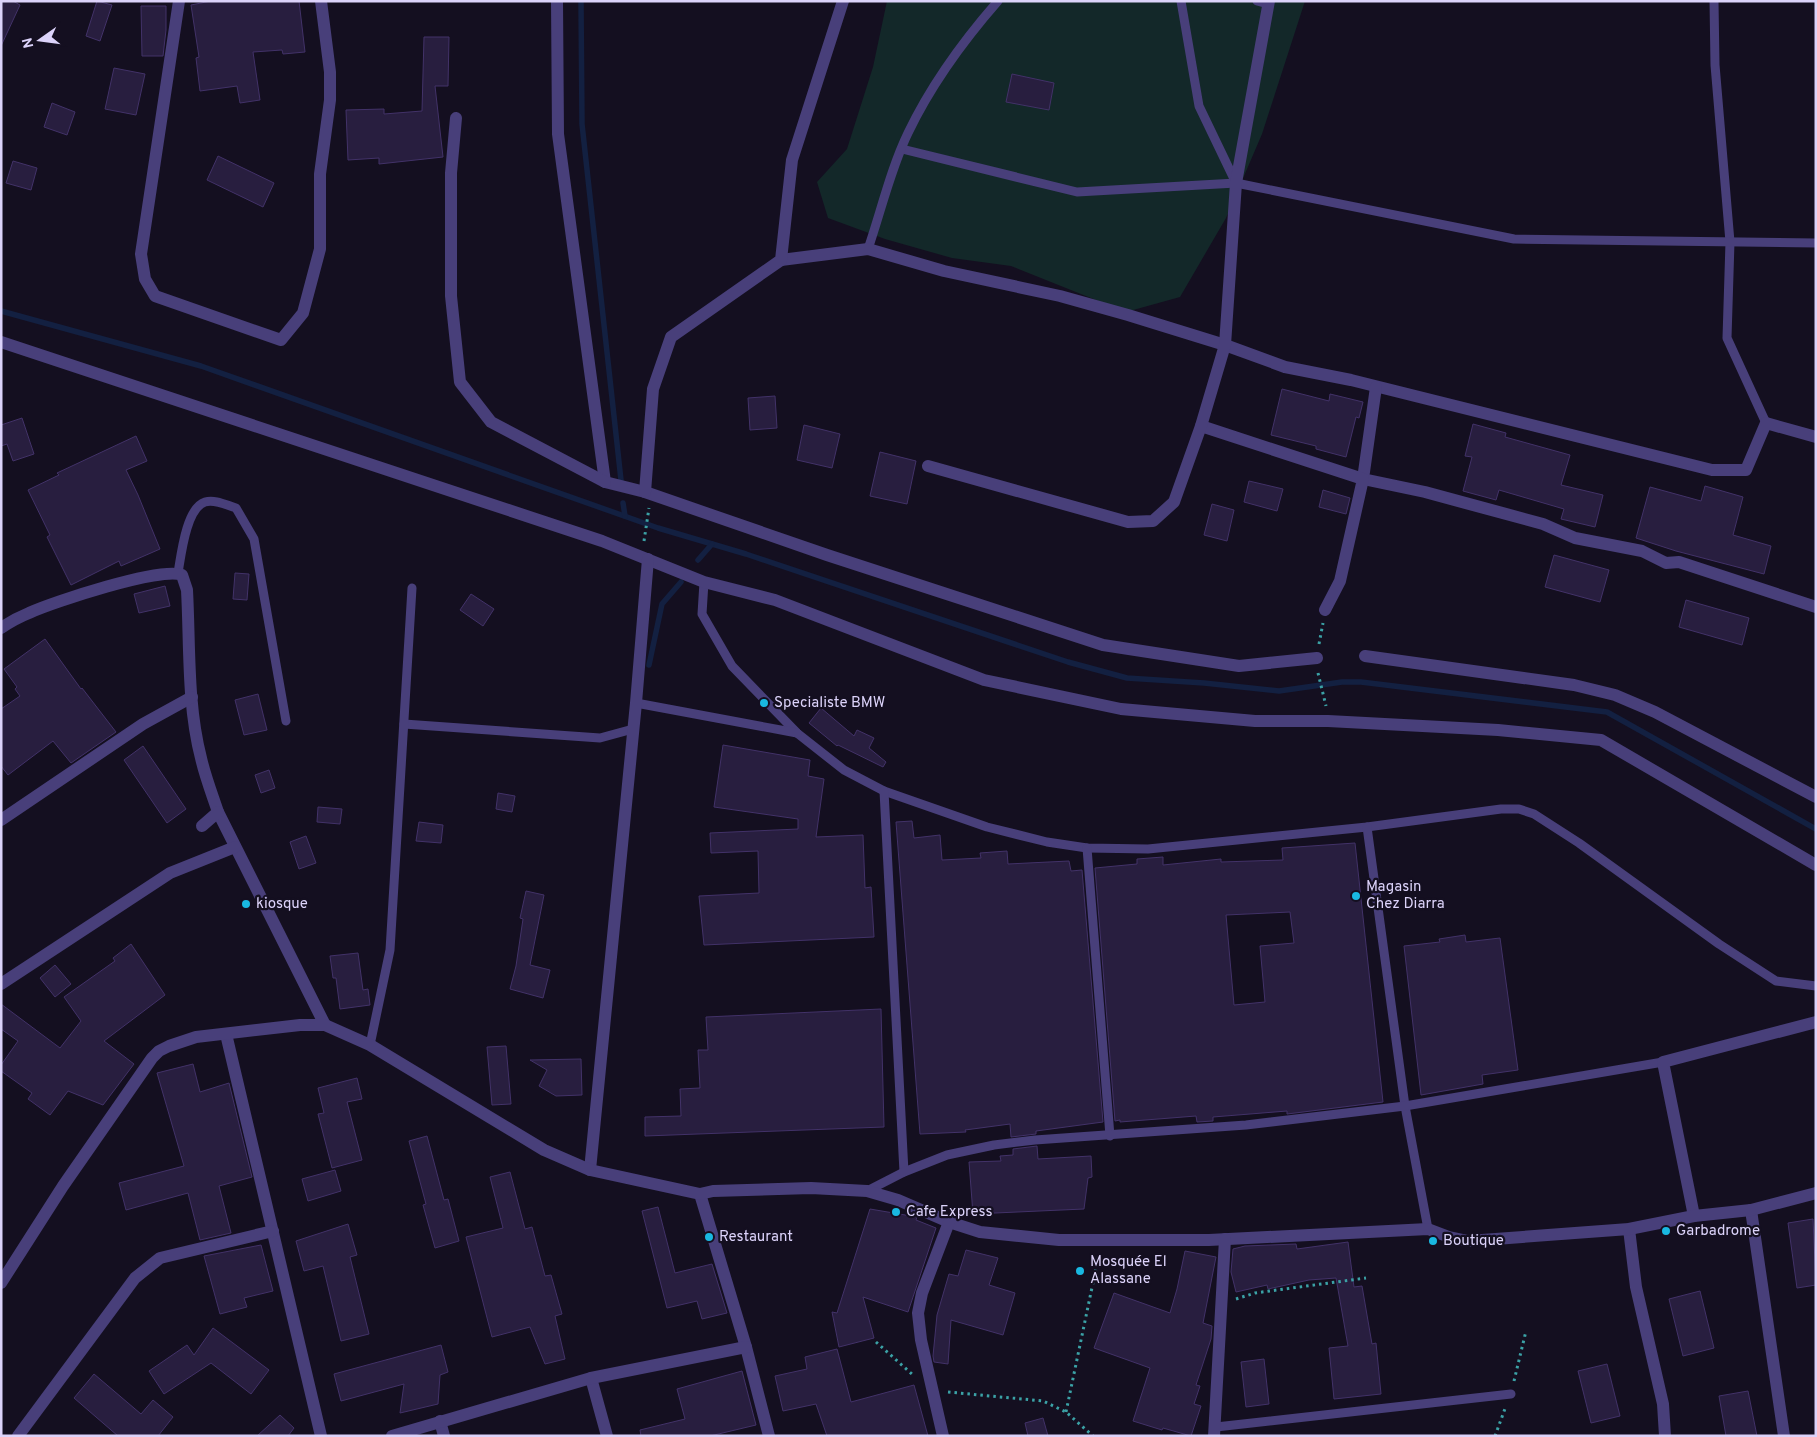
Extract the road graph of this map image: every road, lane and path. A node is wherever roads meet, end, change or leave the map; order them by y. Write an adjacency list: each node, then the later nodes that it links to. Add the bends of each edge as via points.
1 (179, 1): 2 (street, via 141,254 145,279 155,296 281,340 303,313 320,249 320,174 330,100 330,72)
2 (321, 1)
3 (557, 1): 24 (street, via 558,134)
4 (843, 1): 15 (street, via 792,160)
5 (998, 1): 10 (lane, via 936,80)
6 (1181, 1): 11 (lane, via 1199,106)
7 (1714, 1): 12 (lane, via 1715,66)
8 (1265, 2): 11 (street)
9 (456, 118): 24 (street, via 451,173 450,296 460,382 491,422)
10 (902, 148): 11 (lane, via 1077,192); 14 (lane)
11 (1236, 183): 12 (lane, via 1514,239); 17 (street)
12 (1730, 242): 13 (lane); 19 (lane, via 1727,338)
13 (1816, 242)
14 (868, 249): 15 (street); 17 (street, via 944,271 1068,299)
15 (781, 260): 25 (street, via 671,338 653,389)
16 (1, 342): 28 (street)
17 (1225, 345): 18 (street, via 1285,367); 20 (street)
18 (1376, 387): 19 (street, via 1712,470 1746,470); 23 (street)
19 (1766, 423): 21 (street)
20 (1202, 426): 22 (street, via 1174,502 1153,521 1128,522); 23 (street)
21 (1816, 437)
22 (928, 466)
23 (1363, 479): 32 (street, via 1543,524 1575,538 1642,551 1666,563 1679,562); 33 (street, via 1340,581)
24 (605, 482): 25 (street)
25 (645, 492): 36 (street, via 1103,645 1239,666)
26 (649, 510): 27 (path)
27 (644, 544)
28 (648, 559): 30 (street); 38 (street)
29 (178, 573): 34 (street, via 109,586 29,612); 37 (street, via 185,580 187,590); 40 (lane, via 185,534 197,507 205,502 215,502 236,508 254,539)
30 (704, 582): 43 (lane, via 702,614 732,666); 52 (street, via 775,600 984,680 1121,709 1254,721 1328,721 1498,730 1601,740)
31 (412, 588): 41 (lane)
32 (1816, 607)
33 (1325, 610): 36 (path)
34 (2, 627)
35 (1365, 656): 45 (street, via 1615,694)
36 (1317, 663): 39 (path)
37 (192, 697): 46 (street, via 200,756); 47 (street, via 143,724)
38 (636, 703): 42 (street); 43 (lane)
39 (1326, 706)
40 (286, 721)
41 (404, 724): 42 (lane, via 600,738); 58 (lane, via 390,950)
42 (634, 729): 62 (street)
43 (797, 733): 44 (lane, via 844,770)
44 (884, 791): 51 (lane, via 987,828); 63 (lane)
45 (1816, 797)
46 (218, 812): 48 (street); 50 (street)
47 (1, 820)
48 (202, 826)
49 (1367, 827): 51 (lane, via 1148,849); 54 (lane, via 1501,809 1519,809 1534,814 1719,944 1776,980); 60 (lane)
50 (235, 846): 53 (street, via 170,873); 56 (street)
51 (1086, 848): 61 (lane)
52 (1816, 865)
53 (1, 984)
54 (1816, 986)
55 (1816, 1022): 59 (street)
56 (325, 1025): 57 (street); 58 (street)
57 (226, 1034): 72 (street); 76 (street, via 180,1041 152,1058 63,1186)
58 (370, 1045): 62 (street, via 544,1150)
59 (1662, 1062): 60 (lane); 68 (street)
60 (1405, 1106): 61 (lane, via 1246,1125); 70 (lane)
61 (1110, 1136): 63 (lane, via 994,1145 947,1155)
62 (590, 1170): 66 (street)
63 (904, 1172): 64 (lane)
64 (866, 1191): 66 (street, via 811,1188); 69 (street, via 898,1200)
65 (1816, 1193): 67 (street)
66 (700, 1194): 79 (street)
67 (1751, 1210): 68 (street); 95 (street)
68 (1694, 1216): 71 (street)
69 (949, 1222): 74 (street, via 980,1232 1017,1237); 81 (street, via 922,1293 918,1313)
70 (1428, 1229): 71 (street, via 1449,1238 1468,1241); 73 (street)
71 (1629, 1229): 94 (street, via 1636,1287 1663,1404)
72 (273, 1231): 86 (street, via 160,1258 135,1278); 87 (street)
73 (1225, 1239): 74 (street); 77 (street)
74 (1102, 1240): 83 (path)
75 (1366, 1278): 77 (path, via 1255,1293)
76 (1, 1283)
77 (1220, 1304): 85 (street)
78 (876, 1342): 81 (path)
79 (746, 1347): 80 (street); 91 (street)
80 (591, 1378): 84 (street); 90 (street)
81 (932, 1391): 83 (path, via 1043,1401); 92 (street)
82 (1510, 1394): 85 (lane)
83 (1066, 1412): 93 (path)
84 (440, 1421): 88 (street); 89 (street)
85 (1215, 1432)
86 (18, 1436)
87 (321, 1436)
88 (392, 1436)
89 (444, 1436)
90 (607, 1436)
91 (768, 1436)
92 (943, 1436)
93 (1093, 1436)
94 (1665, 1436)
95 (1784, 1436)

